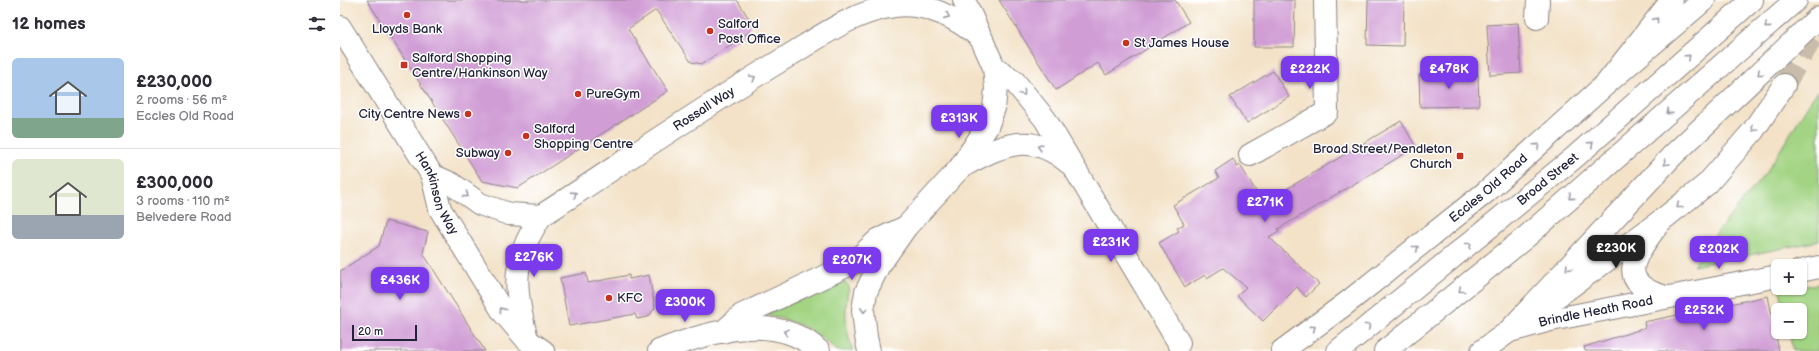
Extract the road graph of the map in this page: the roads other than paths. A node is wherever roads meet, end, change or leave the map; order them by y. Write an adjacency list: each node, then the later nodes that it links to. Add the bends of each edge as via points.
1 (964, 0): 10 (main road)
2 (1325, 0): 14 (main road, via 1328,112)
3 (1672, 0): 12 (main road, Eccles Old Road, one-way to 3)
4 (1704, 0): 12 (main road)
5 (1752, 0): 33 (main road, Broad Street, one-way to 5, via 1576,157)
6 (1796, 0): 34 (main road, one-way to 34, via 1526,237)
7 (861, 8): 10 (main road, Rossall Way, one-way to 10, via 895,5 932,10 966,25); 18 (main road, Rossall Way, one-way to 7, via 711,103)
8 (1819, 17): 25 (main road, one-way to 25, via 1672,156)
9 (340, 27): 17 (main road, Hankinson Way)
10 (982, 39): 11 (main road)
11 (994, 67): 15 (main road, one-way to 15, via 1014,82 1045,119); 16 (main road, via 994,108 987,127)
12 (1606, 84): 32 (main road, Eccles Old Road, one-way to 12, via 1486,192)
13 (1784, 85): 19 (main road, one-way to 19, via 1754,131 1707,184)
14 (1250, 155)
15 (1073, 166): 16 (main road, one-way to 16, via 1059,155 1042,147 1012,144 997,148); 27 (main road)
16 (960, 169): 20 (main road)
17 (432, 175): 18 (main road, one-way to 18, via 452,184 480,204 509,214); 28 (main road, Hankinson Way, one-way to 17, via 503,312 440,209)
18 (541, 216): 28 (main road, via 524,245 516,285 518,306)
19 (1662, 220): 24 (main road, via 1637,252 1633,270 1641,287 1648,292); 25 (main road)
20 (906, 227): 26 (main road, via 878,240 853,263 742,315); 31 (main road, one-way to 31, via 878,267 866,292 863,310)
21 (1819, 267): 22 (main road)
22 (1807, 270)
23 (1771, 277): 24 (main road, Brindle Heath Road)
24 (1666, 297): 25 (main road, Brindle Heath Road)
25 (1508, 331): 35 (main road)
26 (722, 332): 29 (main road, via 688,340); 30 (main road, one-way to 26, via 800,337 778,330 758,328)
27 (1179, 343)
28 (538, 348)
29 (659, 351)
30 (819, 351)
31 (870, 351)
32 (1282, 351)
33 (1338, 351)
34 (1385, 351)
35 (1482, 351)

